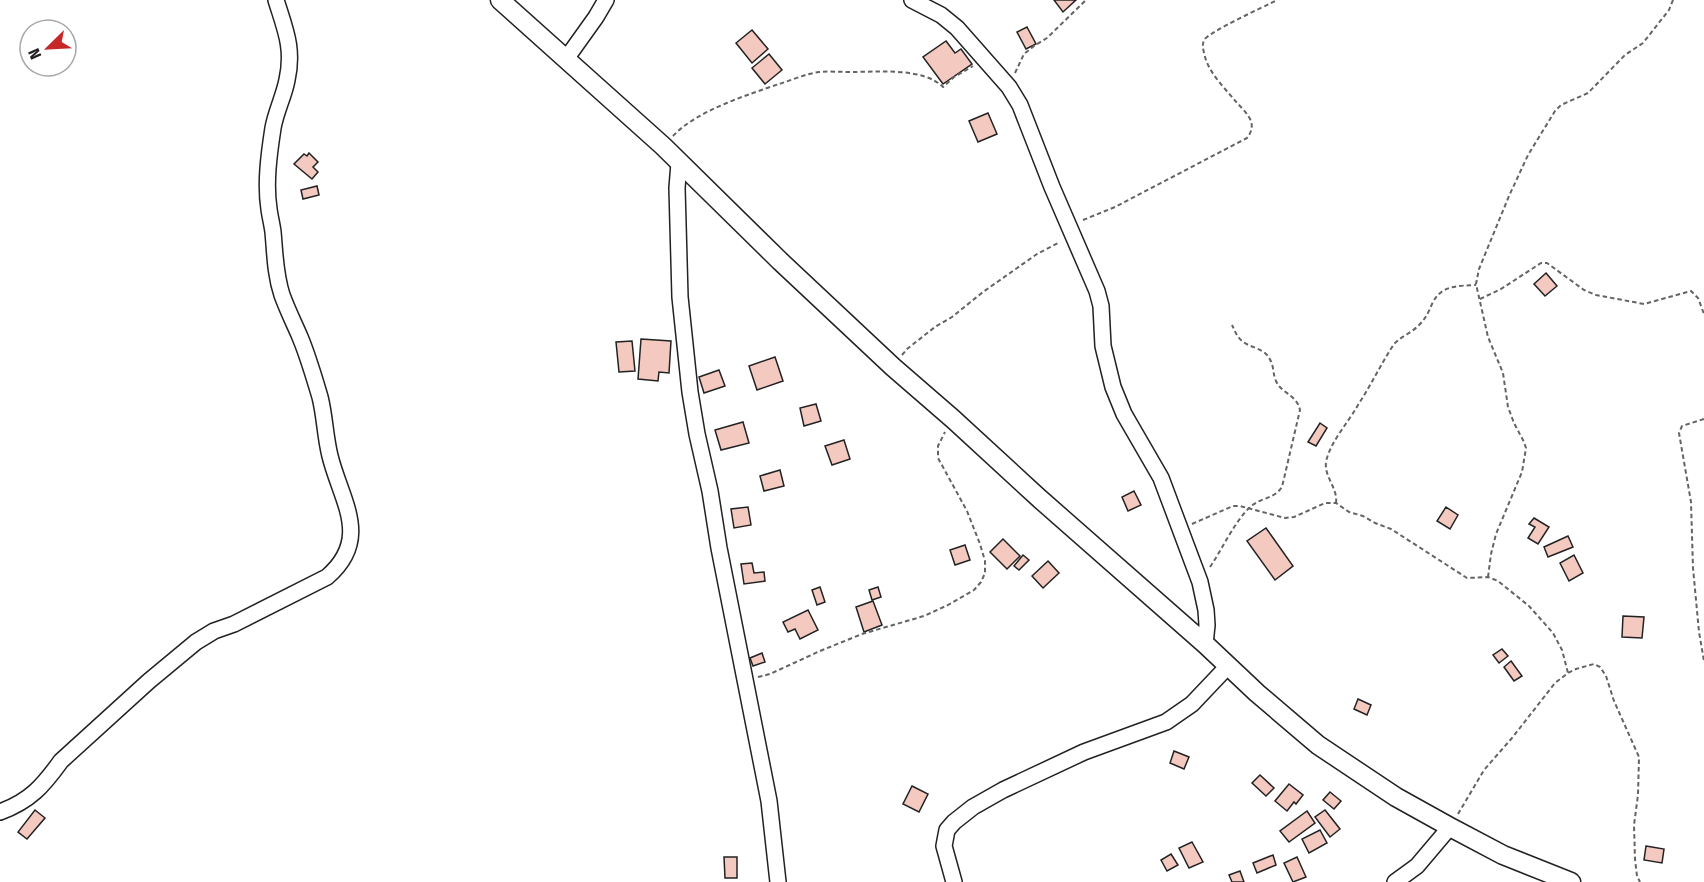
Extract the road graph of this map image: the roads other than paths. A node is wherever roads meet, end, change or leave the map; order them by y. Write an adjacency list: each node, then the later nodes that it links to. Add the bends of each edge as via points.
1 (276, 0): 9 (street, via 290,44 290,58 269,160 267,192 274,256 282,295 320,396 330,455 348,508 348,548 327,577 214,632 181,653 61,761 34,794)
2 (500, 0): 5 (main road)
3 (606, 0): 5 (street)
4 (921, 2): 7 (street, via 957,28 1020,105 1101,306 1103,346 1113,387 1161,478 1200,582 1208,625)
5 (566, 59): 6 (main road)
6 (679, 163): 7 (main road, via 893,367); 11 (street, via 676,188 680,297 690,392 769,801)
7 (1205, 644): 8 (main road)
8 (1228, 666): 10 (main road, via 1318,745 1396,797); 12 (street, via 1192,704 1166,722 1084,752 1003,789 954,822 947,830 944,846)
9 (0, 812)
10 (1450, 827): 13 (street, via 1417,866); 14 (main road, via 1503,855)
11 (778, 882)
12 (954, 882)
13 (1395, 882)
14 (1571, 882)

